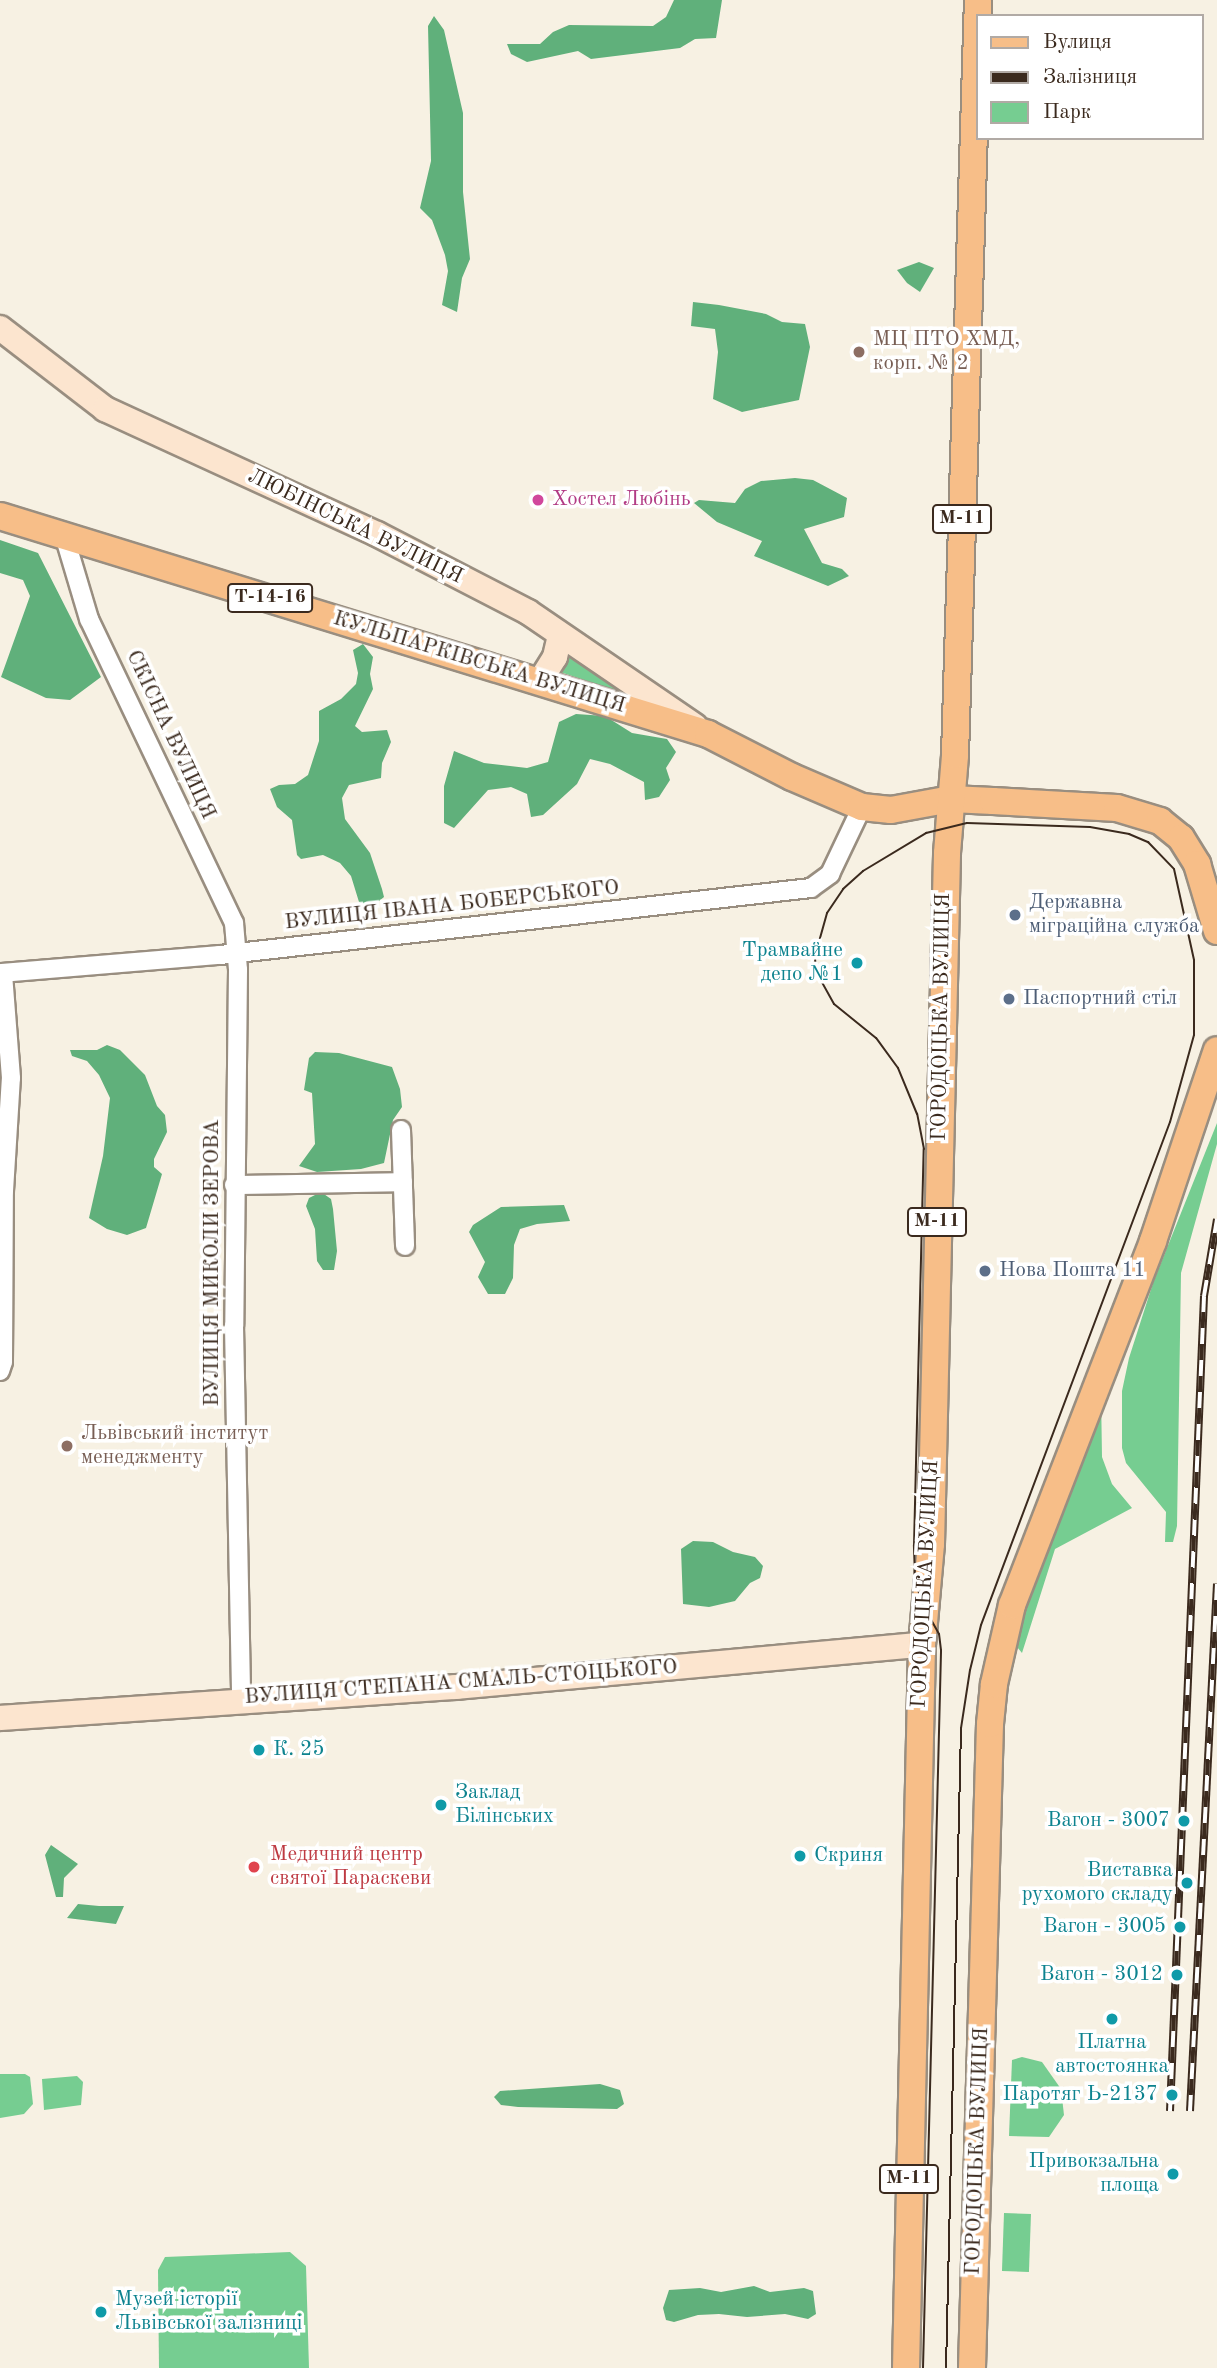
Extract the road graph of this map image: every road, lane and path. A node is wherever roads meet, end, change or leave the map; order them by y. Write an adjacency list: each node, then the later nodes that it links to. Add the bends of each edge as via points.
1 (976, 59): 8 (main road, ГОРОДОЦЬКА ВУЛИЦЯ / М-11)
2 (0, 328): 5 (street, ЛЮБІНСЬКА ВУЛИЦЯ, via 105,409 377,534 528,612)
3 (0, 516): 4 (main road, КУЛЬПАРКІВСЬКА ВУЛИЦЯ / Т-14-16)
4 (64, 535): 6 (main road, КУЛЬПАРКІВСЬКА ВУЛИЦЯ / Т-14-16); 11 (street, СКІСНА ВУЛИЦЯ, via 89,619 234,923)
5 (560, 635): 6 (street, via 555,657); 7 (street, ЛЮБІНСЬКА ВУЛИЦЯ)
6 (540, 681): 7 (main road, КУЛЬПАРКІВСЬКА ВУЛИЦЯ / Т-14-16)
7 (708, 734): 9 (main road, КУЛЬПАРКІВСЬКА ВУЛИЦЯ / Т-14-16)
8 (951, 799): 9 (main road, КУЛЬПАРКІВСЬКА ВУЛИЦЯ / Т-14-16, via 891,810); 10 (main road, via 1117,807 1160,821 1181,838 1197,864); 19 (main road, ГОРОДОЦЬКА ВУЛИЦЯ / М-11, via 931,1544)
9 (862, 807): 11 (street, ВУЛИЦЯ ІВАНА БОБЕРСЬКОГО, via 830,873 811,888)
10 (1217, 931)
11 (237, 953): 12 (street, ВУЛИЦЯ ІВАНА БОБЕРСЬКОГО); 16 (street, ВУЛИЦЯ МИКОЛИ ЗЕРОВА)
12 (1, 973): 18 (street, via 11,1078)
13 (1217, 1050): 23 (main road, ГОРОДОЦЬКА ВУЛИЦЯ, via 1153,1241 1012,1605 1002,1642 990,1724)
14 (401, 1130): 15 (street)
15 (403, 1182): 16 (street); 17 (street)
16 (234, 1185): 20 (street, ВУЛИЦЯ МИКОЛИ ЗЕРОВА)
17 (405, 1246)
18 (0, 1371)
19 (922, 1645): 20 (street, ВУЛИЦЯ СТЕПАНА СМАЛЬ-СТОЦЬКОГО, via 456,1687); 22 (main road, ГОРОДОЦЬКА ВУЛИЦЯ / М-11)
20 (241, 1700): 21 (street, ВУЛИЦЯ СТЕПАНА СМАЛЬ-СТОЦЬКОГО)
21 (0, 1718)
22 (906, 2368)
23 (972, 2368)

